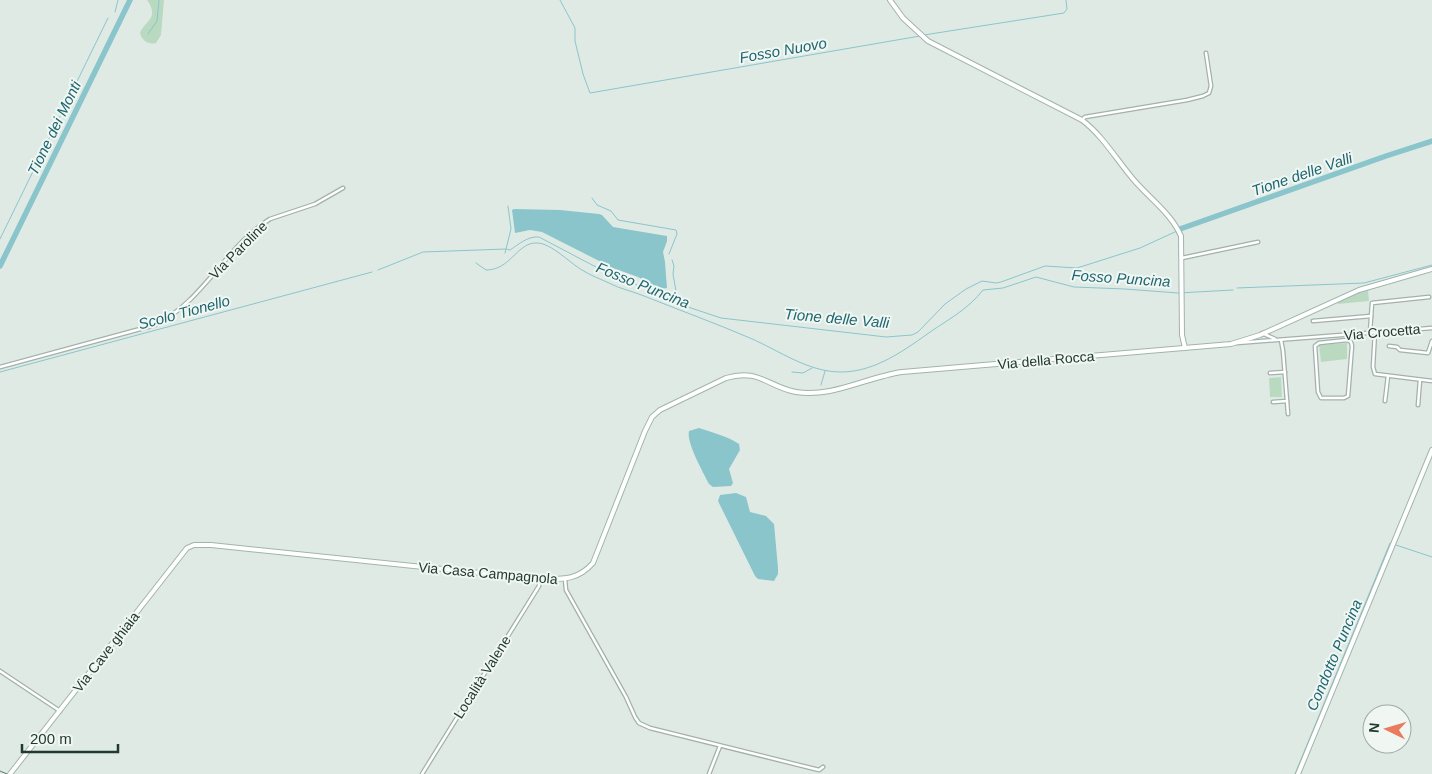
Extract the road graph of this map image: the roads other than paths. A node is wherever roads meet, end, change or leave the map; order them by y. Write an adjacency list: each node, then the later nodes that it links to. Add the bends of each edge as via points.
1 (890, 0): 3 (street, via 902,18 928,41)
2 (1206, 53): 3 (street, via 1211,86 1209,93)
3 (1082, 120): 6 (street, via 1178,229)
4 (342, 188): 26 (street, Via Paroline, via 315,204 264,222 188,301 162,321)
5 (1258, 242): 6 (street)
6 (1182, 258): 24 (street, via 1182,335)
7 (1432, 269): 11 (street, Via della Rocca, via 1359,290)
8 (1428, 297): 9 (street, via 1374,302)
9 (1371, 316): 10 (street); 13 (street)
10 (1314, 321)
11 (1274, 328): 15 (street, Via della Rocca); 17 (street, via 1272,335)
12 (1432, 328): 14 (street, Via Crocetta)
13 (1370, 332): 14 (street, Via Crocetta); 16 (street, Via Crocetta)
14 (1375, 332): 29 (street, via 1373,370 1375,374)
15 (1261, 334): 17 (street, Via Crocetta); 19 (street, via 1261,340); 22 (street, Via della Rocca)
16 (1331, 336): 18 (street, Via Crocetta); 20 (street, Via Crocetta)
17 (1280, 340): 18 (street, Via Crocetta); 19 (street, Via Crocetta); 25 (street)
18 (1285, 340): 25 (street)
19 (1267, 341): 22 (street, Via Crocetta)
20 (1332, 341): 20 (street, Via Crocetta, via 1315,346 1318,396 1345,398 1352,344 1347,340)
21 (1432, 341): 23 (street, Via Crocetta, via 1428,353)
22 (1236, 343): 24 (street, Via della Rocca)
23 (1389, 346)
24 (1185, 348): 36 (street, Via della Rocca, via 902,372 815,393 790,391 752,375 737,375)
25 (1283, 351): 27 (street)
26 (0, 367)
27 (1285, 372): 28 (street); 32 (street)
28 (1270, 373)
29 (1388, 376): 30 (street); 33 (street)
30 (1420, 380): 31 (street); 35 (street)
31 (1432, 381)
32 (1287, 401): 34 (street); 37 (street)
33 (1386, 401)
34 (1273, 402)
35 (1418, 405)
36 (660, 410): 41 (street, Via Casa Campagnola, via 652,417 645,432 592,563 580,575)
37 (1288, 414)
38 (1432, 450): 49 (street)
39 (211, 545): 40 (street, Via Casa Campagnola); 43 (street, Via Cave ghiaia, via 187,548)
40 (540, 579): 41 (street, Via Casa Campagnola); 47 (street, Località Valene, via 539,586)
41 (565, 580): 44 (street, via 566,590 639,723)
42 (0, 672): 43 (street)
43 (60, 711): 46 (street, Via Cave ghiaia)
44 (720, 746): 45 (street, via 819,770); 48 (street)
45 (823, 767)
46 (10, 774)
47 (422, 774)
48 (708, 774)
49 (1298, 774)

